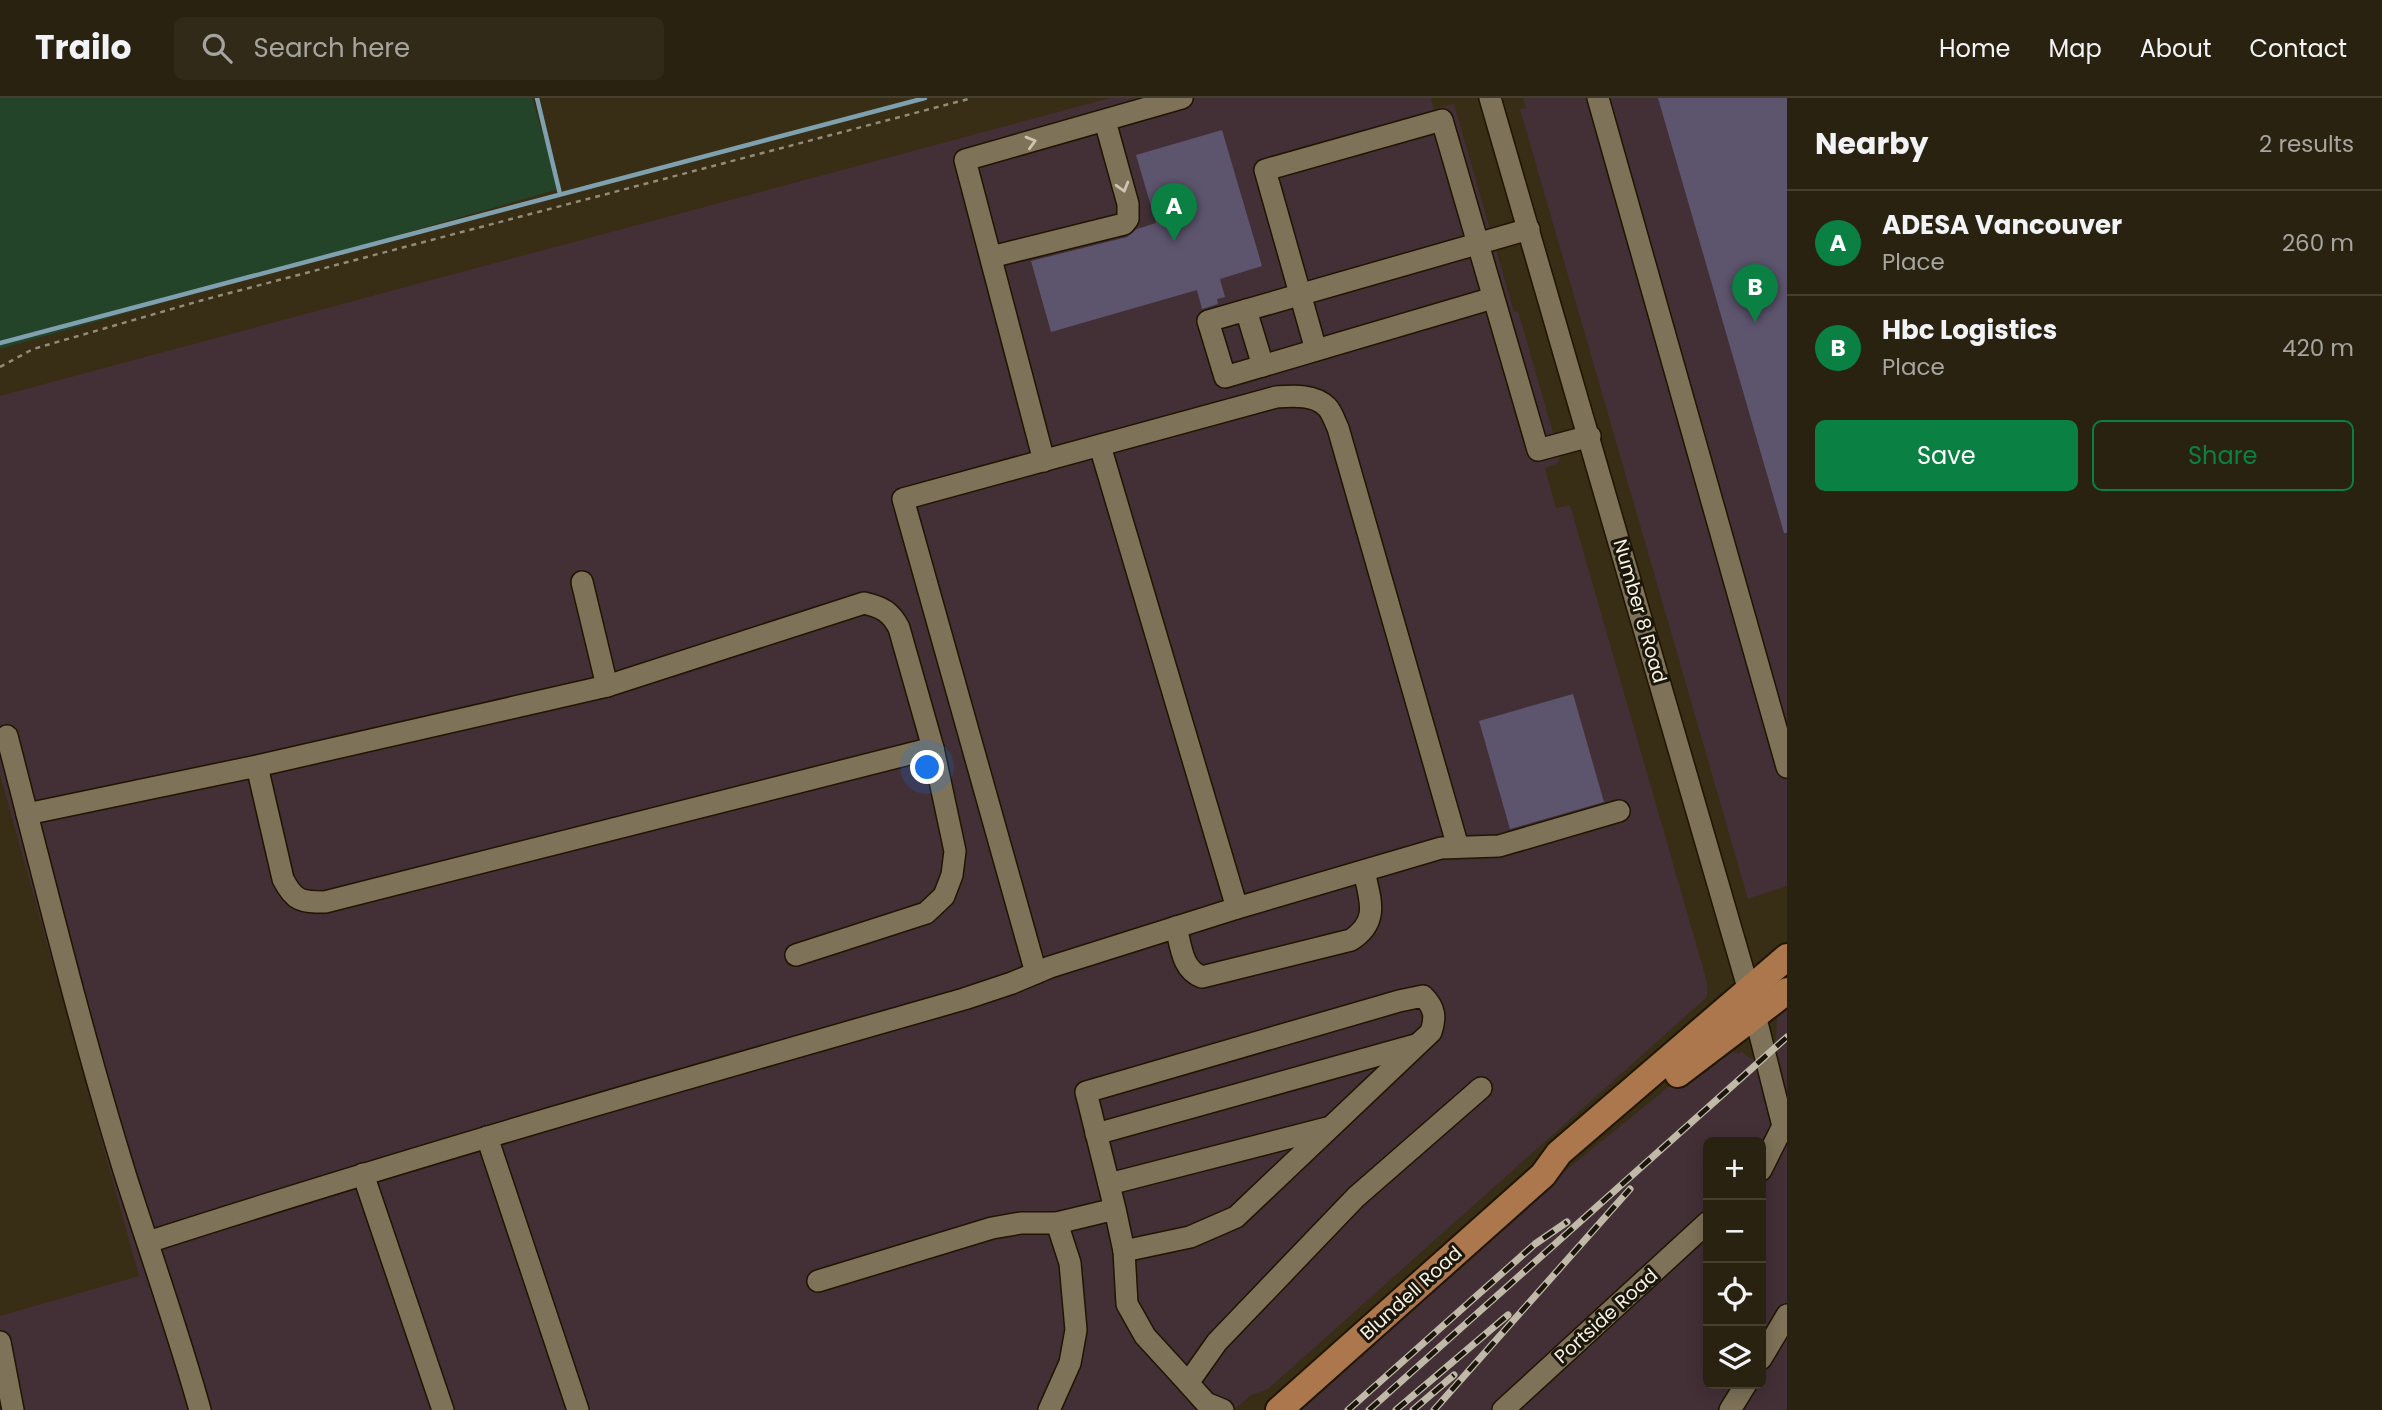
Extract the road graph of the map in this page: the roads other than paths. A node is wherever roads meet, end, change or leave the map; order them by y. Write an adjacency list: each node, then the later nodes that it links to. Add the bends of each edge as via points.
1 (1182, 98): 4 (street)
2 (1490, 98): 5 (street, Number 8 Road)
3 (1598, 98): 21 (street)
4 (1105, 121): 7 (street, one-way to 7, via 1128,204 1124,224); 7 (street, one-way to 4, via 965,160)
5 (1529, 229): 6 (street); 13 (street, Number 8 Road)
6 (1478, 245): 8 (street); 8 (street, via 1442,120 1265,170); 9 (street)
7 (991, 257): 15 (street)
8 (1301, 295): 10 (street); 11 (street)
9 (1493, 298): 11 (street); 13 (street, via 1538,450)
10 (1246, 310): 12 (street); 12 (street, via 1208,321 1225,377)
11 (1316, 350): 12 (street)
12 (1263, 366)
13 (1590, 436): 32 (street, Number 8 Road)
14 (1100, 446): 15 (street); 24 (street, via 1276,397 1310,398 1328,408 1338,428); 26 (street)
15 (1044, 461): 30 (street, via 903,499)
16 (582, 582): 17 (street)
17 (607, 686): 19 (street, via 864,603 892,614 899,628); 20 (street)
18 (8, 736): 23 (street)
19 (933, 748): 20 (street, via 325,902 303,902 290,894); 28 (street, via 955,851 944,896 926,914)
20 (257, 766): 23 (street)
21 (1787, 767)
22 (1619, 810): 24 (street, via 1499,845)
23 (27, 814): 45 (street, via 118,1149)
24 (1458, 847): 25 (street)
25 (1364, 871): 26 (street); 27 (street, via 1370,919 1365,931 1351,940 1202,977 1192,974 1185,962)
26 (1237, 908): 27 (street)
27 (1176, 927): 30 (street)
28 (796, 955)
29 (1787, 957): 32 (main road, Blundell Road)
30 (1036, 973): 38 (street, via 964,999)
31 (1787, 991): 32 (main road, Blundell Road)
32 (1752, 1003): 36 (street, Number 8 Road); 59 (main road, Blundell Road, via 1559,1153 1543,1175)
33 (1419, 1044): 35 (street); 37 (street); 37 (street, via 1436,1019 1423,996 1086,1092)
34 (1481, 1088): 51 (street, via 1356,1197 1217,1342)
35 (1332, 1126): 41 (street); 46 (street, via 1236,1217 1189,1237)
36 (1785, 1128): 39 (street)
37 (1097, 1134): 41 (street)
38 (487, 1137): 40 (street); 57 (street)
39 (1766, 1161)
40 (363, 1174): 45 (street); 56 (street)
41 (1109, 1184): 42 (street)
42 (1115, 1209): 43 (street); 46 (street)
43 (1057, 1223): 47 (street, via 992,1228); 58 (street, via 1070,1263 1076,1330 1070,1363)
44 (1703, 1227): 60 (street, Portside Road)
45 (148, 1242): 55 (street)
46 (1124, 1251): 51 (street, via 1127,1304 1145,1336)
47 (818, 1281)
48 (1787, 1315): 50 (street)
49 (0, 1342): 54 (street)
50 (1766, 1351)
51 (1188, 1383): 53 (street)
52 (1743, 1389): 61 (street)
53 (1209, 1408)
54 (13, 1410)
55 (200, 1410)
56 (443, 1410)
57 (578, 1410)
58 (1049, 1410)
59 (1279, 1410)
60 (1503, 1410)
61 (1730, 1410)

